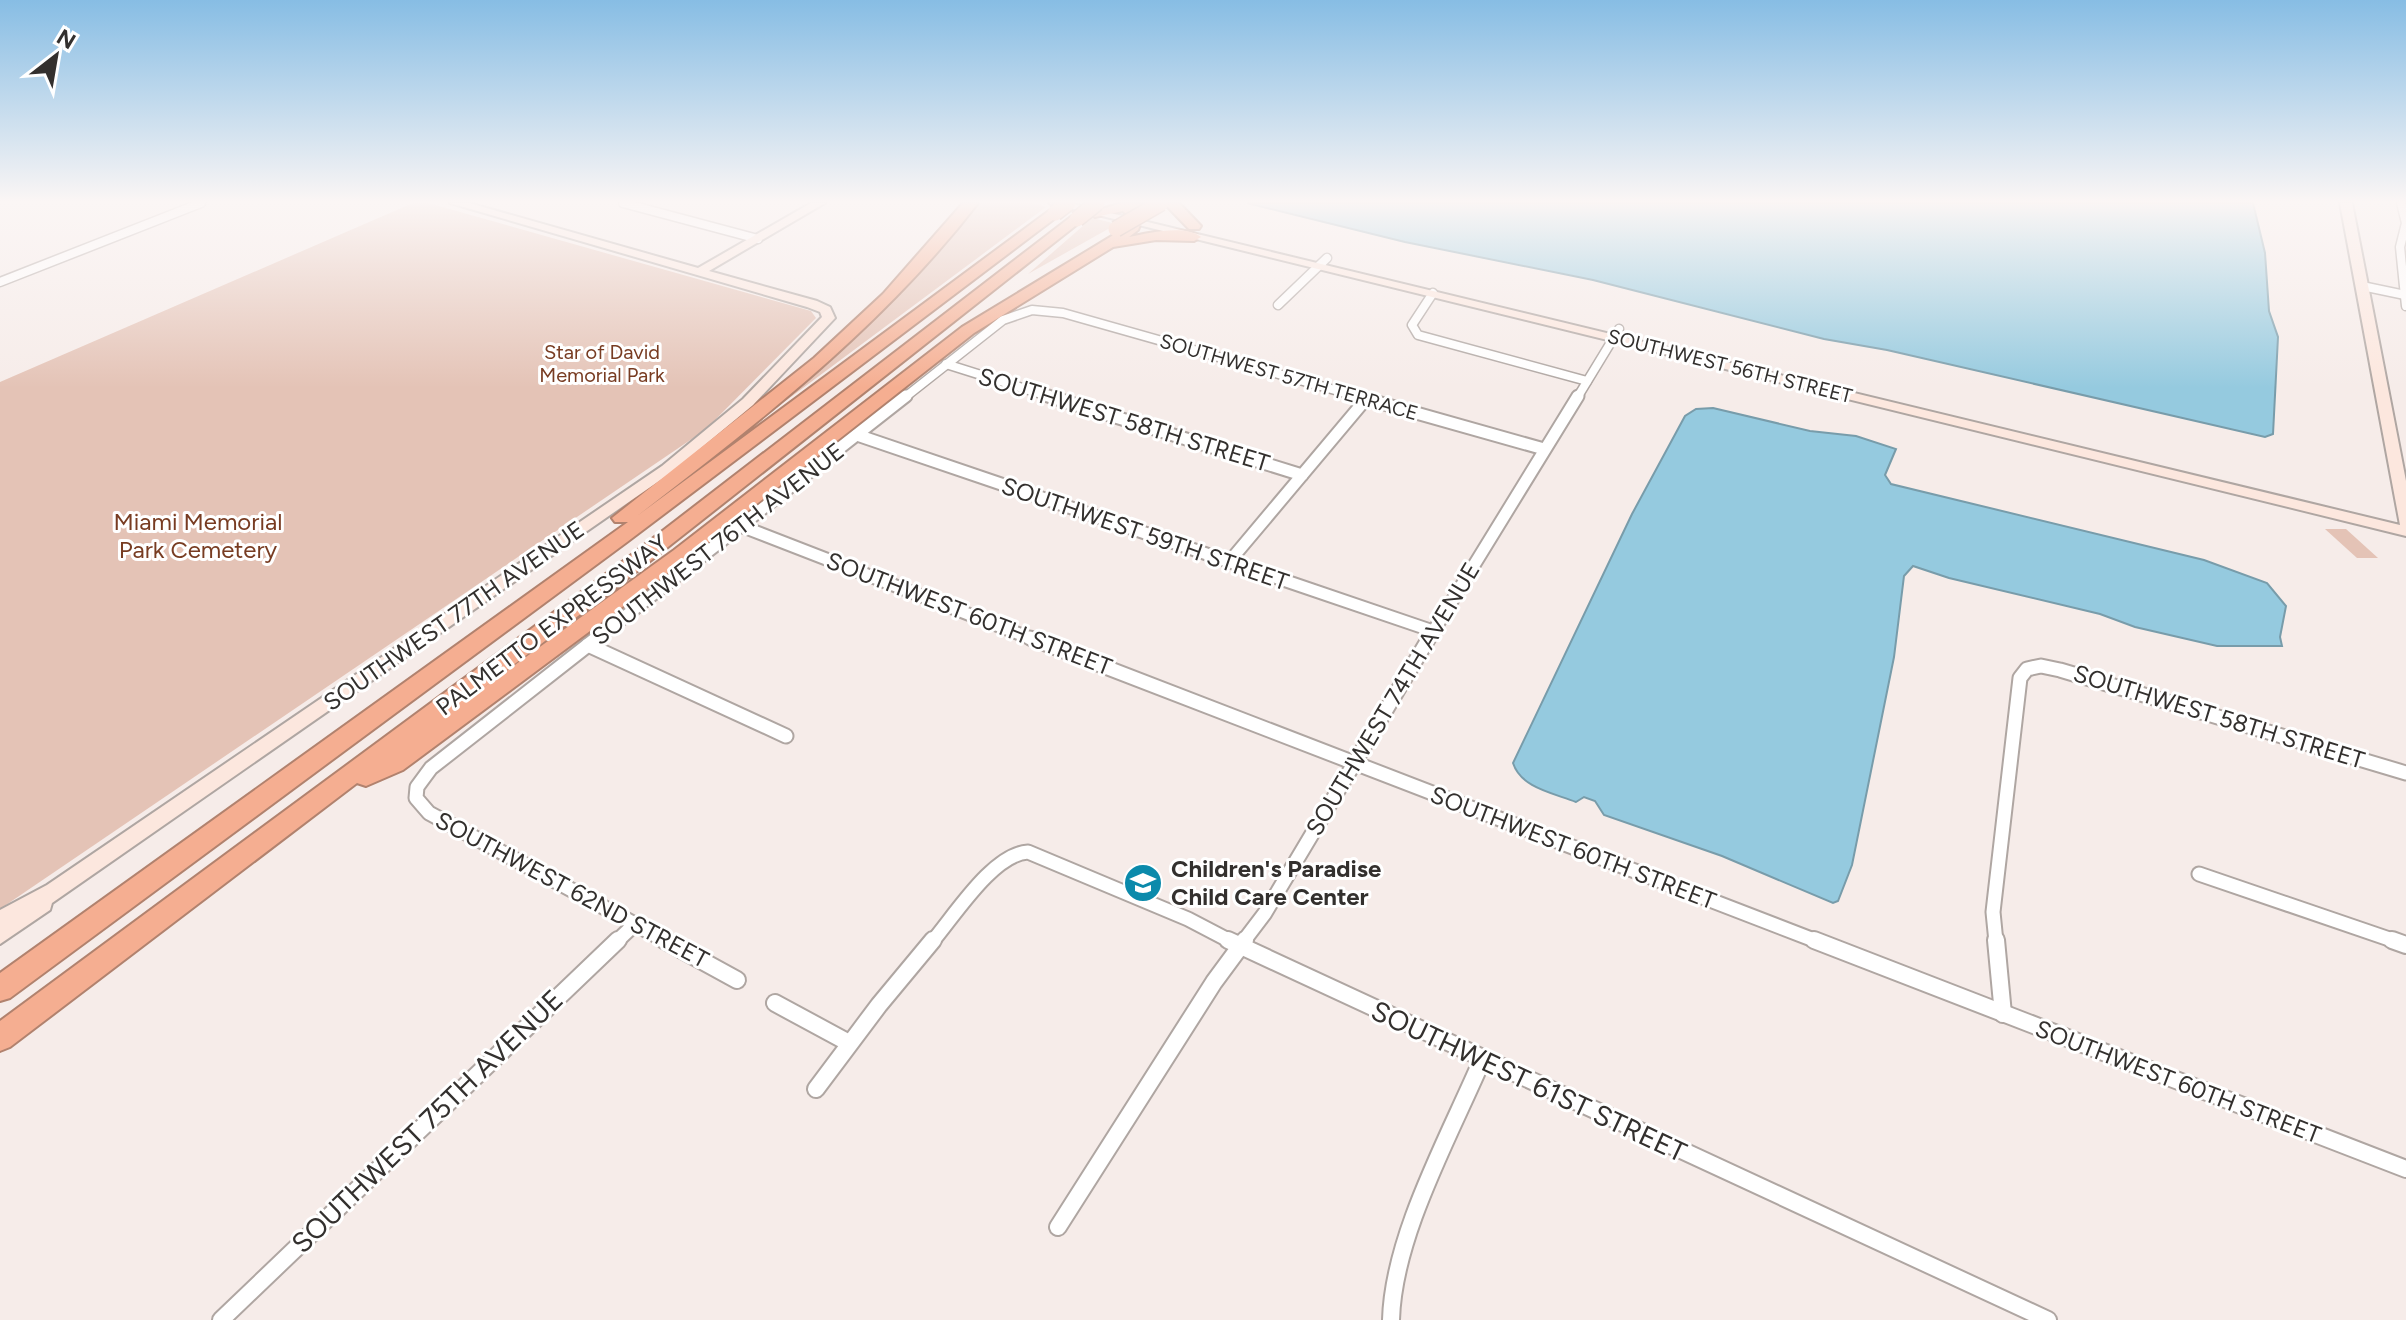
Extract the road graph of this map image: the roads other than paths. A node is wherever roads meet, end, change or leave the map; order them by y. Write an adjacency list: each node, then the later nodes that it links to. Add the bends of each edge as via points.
1 (44, 265): 14 (street)
2 (673, 265): 13 (street)
3 (712, 265): 13 (street)
4 (916, 265): 34 (highway, via 803,377 474,629)
5 (982, 265): 34 (highway, PALMETTO EXPRESSWAY)
6 (1019, 265): 22 (highway, PALMETTO EXPRESSWAY, bridge)
7 (1053, 265): 22 (highway, bridge)
8 (1074, 265): 38 (highway, via 968,330 657,573 395,764)
9 (1320, 265): 18 (street)
10 (1333, 265): 16 (street, SOUTHWEST 56TH STREET)
11 (2358, 265): 15 (street)
12 (2402, 265): 17 (street)
13 (699, 272): 41 (street, SOUTHWEST 77TH AVENUE, via 812,304 829,315 748,402 667,469)
14 (0, 282)
15 (2362, 286): 17 (street); 29 (street)
16 (1436, 290): 21 (street, SOUTHWEST 56TH STREET); 24 (street, via 1416,315 1413,331 1431,341)
17 (2405, 295): 19 (street)
18 (1278, 305)
19 (2406, 306)
20 (1032, 310): 23 (street, SOUTHWEST 76TH AVENUE, via 1003,320); 25 (street, SOUTHWEST 57TH TERRACE, via 1063,313)
21 (1617, 333): 24 (street, SOUTHWEST 74TH AVENUE); 29 (street, SOUTHWEST 56TH STREET)
22 (909, 351): 38 (highway, PALMETTO EXPRESSWAY)
23 (946, 364): 26 (street, SOUTHWEST 76TH AVENUE); 28 (street, SOUTHWEST 58TH STREET)
24 (1587, 381): 27 (street, SOUTHWEST 74TH AVENUE)
25 (1366, 399): 27 (street, SOUTHWEST 57TH TERRACE); 28 (street)
26 (857, 435): 30 (street, SOUTHWEST 76TH AVENUE); 31 (street, SOUTHWEST 59TH STREET)
27 (1544, 449): 32 (street, SOUTHWEST 74TH AVENUE)
28 (1302, 475): 31 (street)
29 (2406, 523)
30 (741, 526): 33 (street, SOUTHWEST 76TH AVENUE); 36 (street, SOUTHWEST 60TH STREET)
31 (1229, 562): 32 (street, SOUTHWEST 59TH STREET)
32 (1433, 631): 36 (street, SOUTHWEST 74TH AVENUE)
33 (588, 645): 35 (street); 39 (street, SOUTHWEST 76TH AVENUE, via 431,768)
34 (441, 669): 48 (highway, PALMETTO EXPRESSWAY)
35 (786, 736)
36 (1353, 763): 46 (street, SOUTHWEST 74TH AVENUE); 50 (street, SOUTHWEST 60TH STREET)
37 (2406, 773): 50 (street, SOUTHWEST 58TH STREET, via 2060,670 2031,668 2020,678 1994,905)
38 (332, 792): 51 (highway, PALMETTO EXPRESSWAY)
39 (415, 792): 43 (street, SOUTHWEST 62ND STREET, via 429,813)
40 (2199, 874): 45 (street)
41 (55, 891): 42 (street, SOUTHWEST 77TH AVENUE); 44 (street, SOUTHWEST 77TH AVENUE)
42 (0, 921)
43 (635, 924): 47 (street, SOUTHWEST 62ND STREET); 57 (street, SOUTHWEST 75TH AVENUE)
44 (0, 935)
45 (2406, 945)
46 (1241, 946): 52 (street, SOUTHWEST 61ST STREET, via 1023,851 997,865); 53 (street, SOUTHWEST 61ST STREET); 56 (street, SOUTHWEST 74TH AVENUE)
47 (737, 980)
48 (0, 989)
49 (775, 1003): 52 (street)
50 (2003, 1014): 55 (street, SOUTHWEST 60TH STREET)
51 (0, 1038)
52 (849, 1043): 54 (street)
53 (1482, 1060): 58 (street, via 1400,1258 1389,1304); 59 (street, SOUTHWEST 61ST STREET)
54 (816, 1089)
55 (2406, 1169)
56 (1058, 1227)
57 (221, 1320)
58 (1391, 1320)
59 (2048, 1320)

